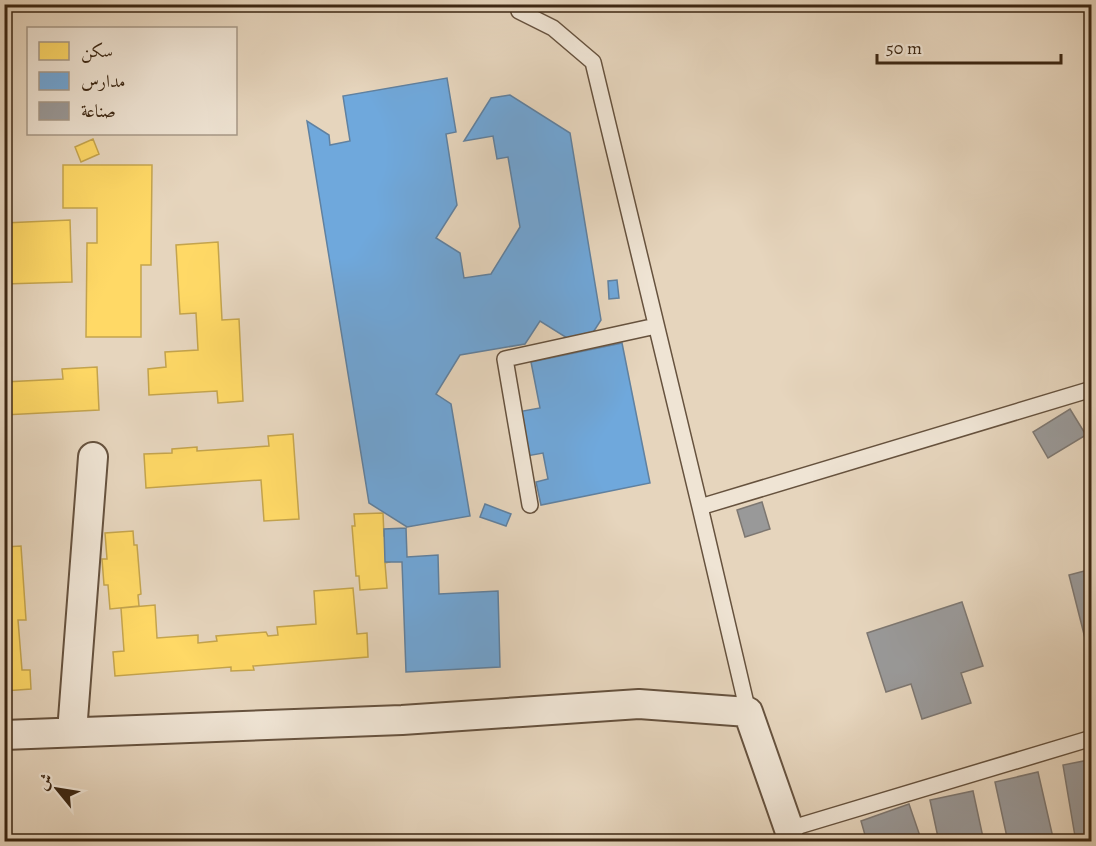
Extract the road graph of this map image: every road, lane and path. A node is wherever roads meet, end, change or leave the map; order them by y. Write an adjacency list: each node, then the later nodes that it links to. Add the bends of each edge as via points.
1 (518, 4): 2 (lane, via 519,11 553,28 593,62)
2 (656, 327): 5 (lane, via 506,359); 6 (lane)
3 (1092, 389): 6 (lane)
4 (93, 457): 8 (street)
5 (530, 505)
6 (700, 507): 7 (lane)
7 (748, 712): 8 (street, via 639,704 402,720); 11 (street)
8 (72, 732): 9 (street)
9 (4, 735)
10 (1092, 738): 11 (lane)
11 (789, 829)

